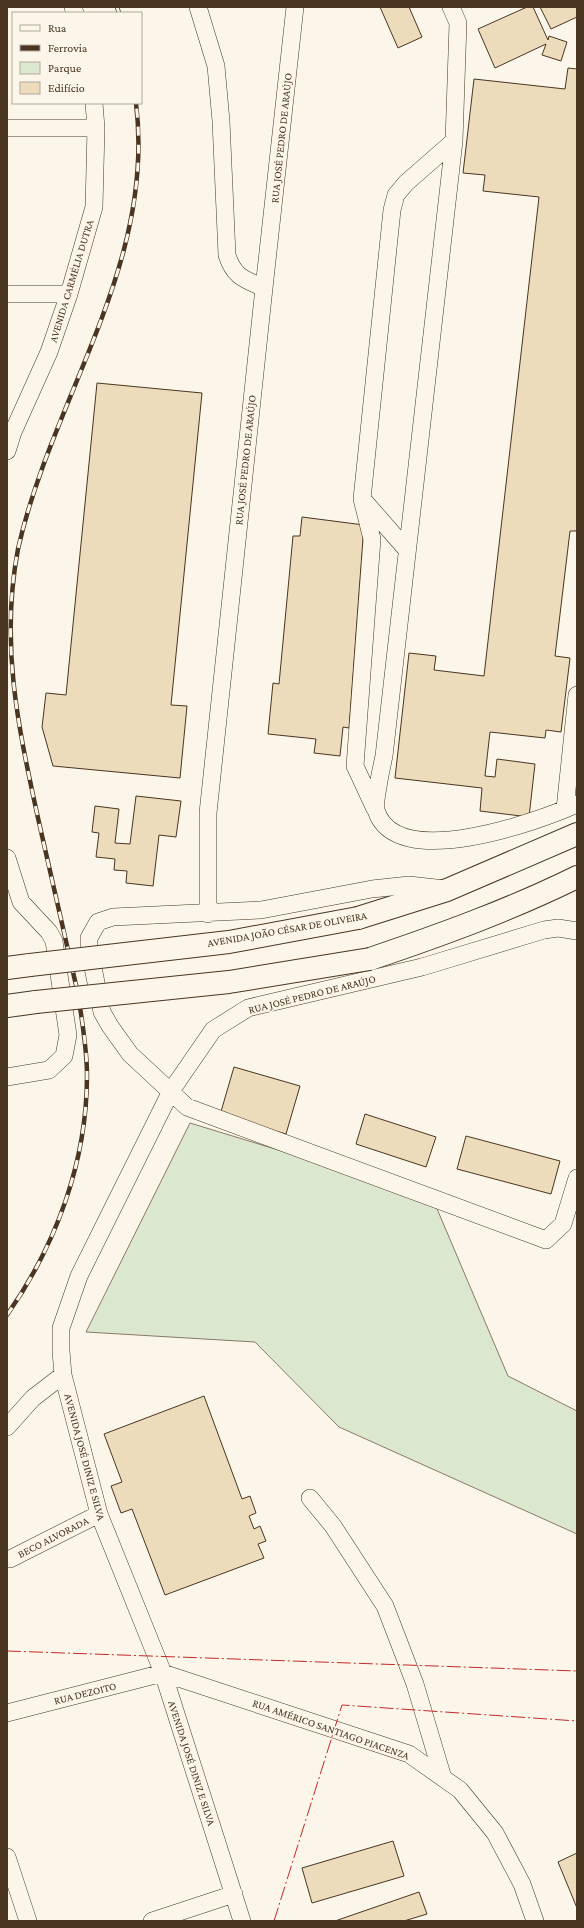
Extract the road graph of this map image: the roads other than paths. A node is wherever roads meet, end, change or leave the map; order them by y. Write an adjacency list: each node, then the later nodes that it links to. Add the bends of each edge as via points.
1 (198, 7): 8 (street, via 216,66 227,255 236,275)
2 (296, 7): 8 (street, RUA JOSÉ PEDRO DE ARAÚJO)
3 (451, 7): 7 (street, via 458,23)
4 (94, 104): 6 (street, AVENIDA CARMÉLIA DUTRA)
5 (7, 128): 6 (street)
6 (96, 128): 10 (street, AVENIDA CARMÉLIA DUTRA, via 94,207)
7 (454, 141): 12 (street, via 406,183 396,195 392,210); 13 (street)
8 (264, 288): 21 (street, RUA JOSÉ PEDRO DE ARAÚJO, via 208,814)
9 (7, 294): 10 (street)
10 (69, 294): 11 (street, AVENIDA CARMÉLIA DUTRA, via 49,352)
11 (7, 451)
12 (362, 499): 13 (street); 16 (street, via 372,539 355,766)
13 (407, 550): 16 (street, via 384,756)
14 (577, 695): 15 (street)
15 (571, 807): 16 (street, via 511,828 452,841 405,838 386,829)
16 (375, 809)
17 (577, 834): 20 (main road, AVENIDA JOÃO CÉSAR DE OLIVEIRA)
18 (7, 858): 25 (street, via 21,902 54,941 68,1035 64,1056 49,1070)
19 (577, 878): 24 (main road, bridge, via 533,899 454,930 370,959 228,982)
20 (447, 890): 21 (street, via 409,884 261,910); 23 (main road, AVENIDA JOÃO CÉSAR DE OLIVEIRA, bridge, via 358,918 229,942)
21 (208, 914): 26 (street, via 113,917 98,922 89,938 102,1012 130,1054)
22 (577, 931): 26 (street, RUA JOSÉ PEDRO DE ARAÚJO, via 558,928 544,930 422,967 248,1008 213,1030)
23 (7, 968)
24 (7, 1006)
25 (7, 1078)
26 (171, 1091): 27 (street, via 188,1107 546,1240 563,1224); 28 (street, AVENIDA JOSÉ DINIZ E SILVA, via 79,1276 61,1328)
27 (577, 1178)
28 (63, 1375): 29 (street, via 33,1398); 31 (street, AVENIDA JOSÉ DINIZ E SILVA)
29 (7, 1427)
30 (310, 1498): 35 (street, via 333,1526 384,1606 415,1684)
31 (99, 1514): 32 (street, BECO ALVORADA); 33 (street, AVENIDA JOSÉ DINIZ E SILVA)
32 (7, 1559)
33 (163, 1673): 34 (street, RUA DEZOITO); 35 (street, RUA AMÉRICO SANTIAGO PIACENZA, via 409,1754); 37 (street, AVENIDA JOSÉ DINIZ E SILVA)
34 (7, 1713)
35 (443, 1778): 41 (street, RUA AMÉRICO SANTIAGO PIACENZA, via 460,1790 495,1832 522,1884)
36 (7, 1857): 38 (street)
37 (234, 1894): 39 (street); 40 (street, AVENIDA JOSÉ DINIZ E SILVA)
38 (28, 1921)
39 (152, 1921)
40 (242, 1921)
41 (535, 1921)

